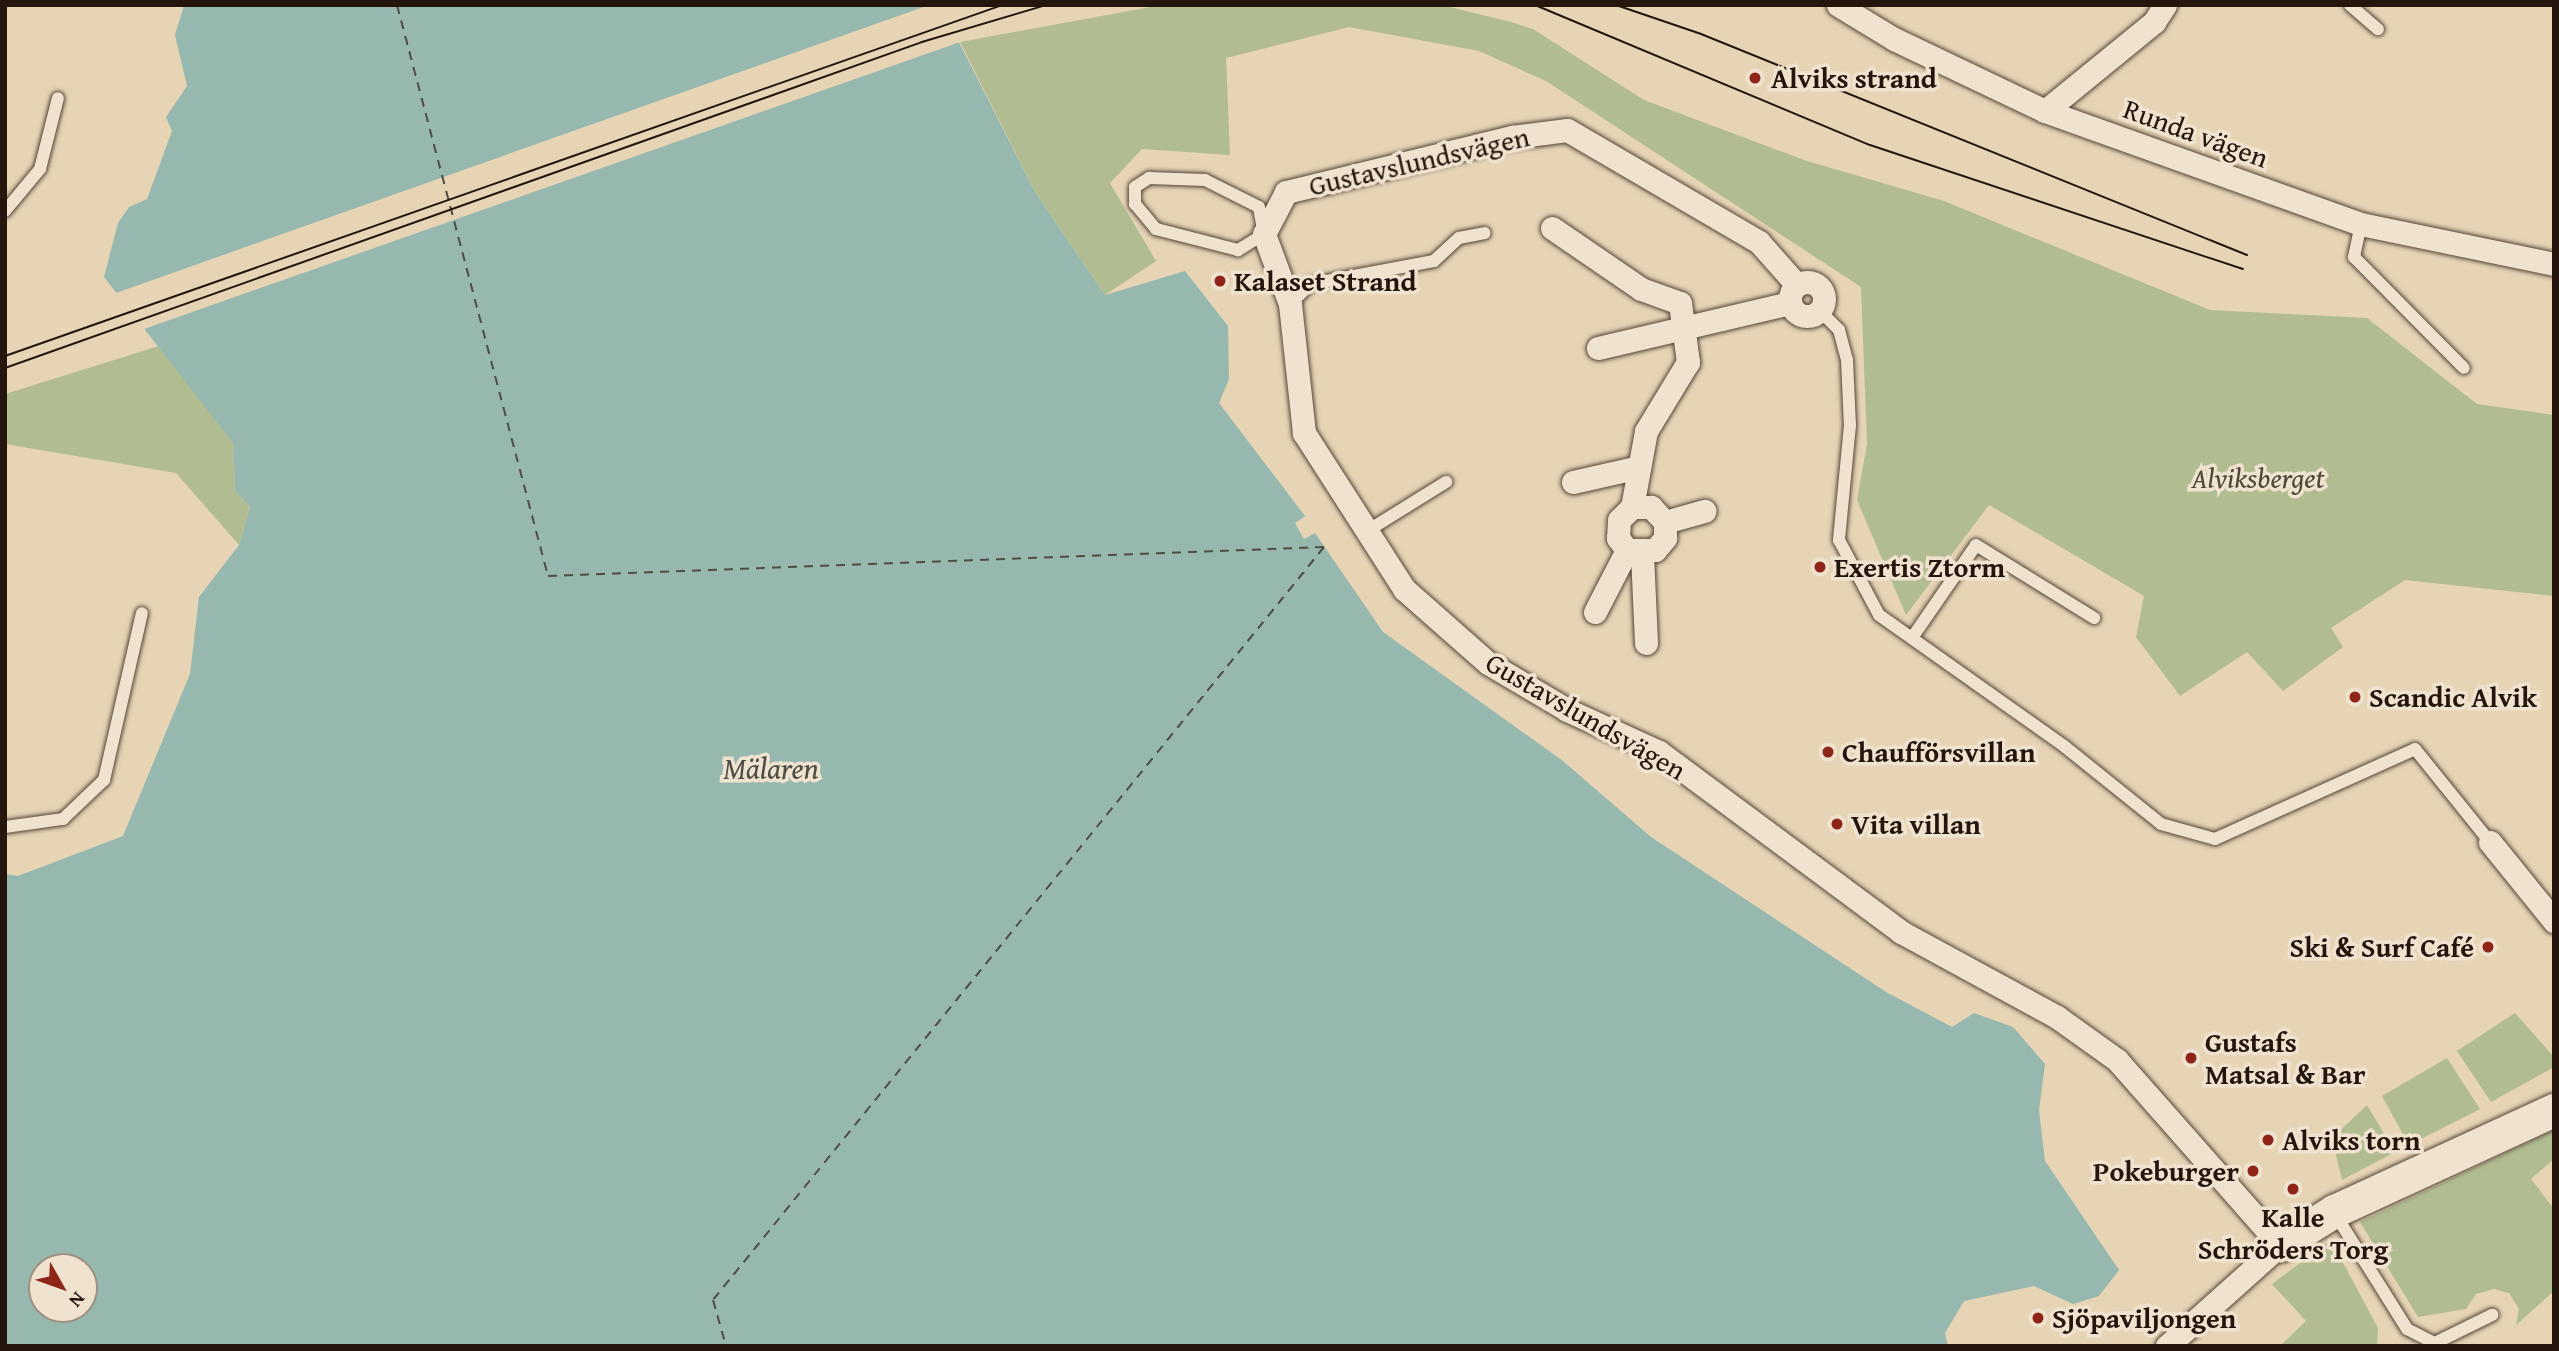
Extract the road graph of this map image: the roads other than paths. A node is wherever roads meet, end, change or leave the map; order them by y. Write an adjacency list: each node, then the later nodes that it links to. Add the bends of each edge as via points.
1 (1838, 5): 6 (street, Runda vägen, via 1894,40)
2 (2165, 5): 6 (street, via 2154,22)
3 (2350, 5): 4 (lane)
4 (2378, 29)
5 (58, 98): 7 (lane, via 40,169)
6 (2045, 111): 8 (street, Runda vägen)
7 (5, 211)
8 (2361, 224): 12 (street, Runda vägen); 18 (lane, via 2354,257)
9 (1552, 228): 16 (street, via 1641,289 1680,303)
10 (1485, 233): 14 (lane, via 1459,238 1434,261 1311,285)
11 (1264, 234): 11 (lane, via 1238,250 1156,229 1135,204 1135,187 1149,178 1205,180 1259,207); 13 (street, Gustavslundsvägen, via 1286,192 1512,137 1567,130 1759,242); 14 (street, Gustavslundsvägen)
12 (2554, 264)
13 (1793, 294): 15 (street, Gustavslundsvägen, via 1820,287); 16 (street)
14 (1290, 304): 25 (street, Gustavslundsvägen, via 1304,433)
15 (1820, 311): 30 (lane, Gustavslundsvägen, via 1839,330 1847,360 1850,425 1839,540 1879,615)
16 (1684, 329): 17 (street); 19 (street, via 1688,362 1646,431)
17 (1598, 348)
18 (2464, 368)
19 (1639, 467): 21 (street); 22 (street)
20 (1446, 482): 25 (lane)
21 (1573, 482)
22 (1632, 507): 24 (street, via 1651,507); 26 (street, via 1619,520 1618,538)
23 (1704, 511): 24 (street)
24 (1665, 522): 26 (street, via 1665,538)
25 (1364, 533): 37 (street, Gustavslundsvägen, via 1404,589 1488,663 1567,710 1659,752 1902,932 2057,1017 2117,1060)
26 (1634, 552): 28 (street); 31 (street)
27 (142, 612): 32 (lane, via 104,780 62,819)
28 (1595, 612)
29 (2094, 618): 30 (lane, via 1976,545)
30 (1914, 635): 33 (lane, Gustavslundsvägen, via 2161,824 2215,839 2415,749)
31 (1646, 643)
32 (5, 827)
33 (2490, 842): 34 (street, Gustavslundsvägen)
34 (2554, 921)
35 (2554, 1110): 36 (street)
36 (2334, 1212): 37 (street); 39 (lane, via 2407,1329)
37 (2280, 1245): 40 (street)
38 (2492, 1315): 39 (lane)
39 (2435, 1345)
40 (2167, 1346)

